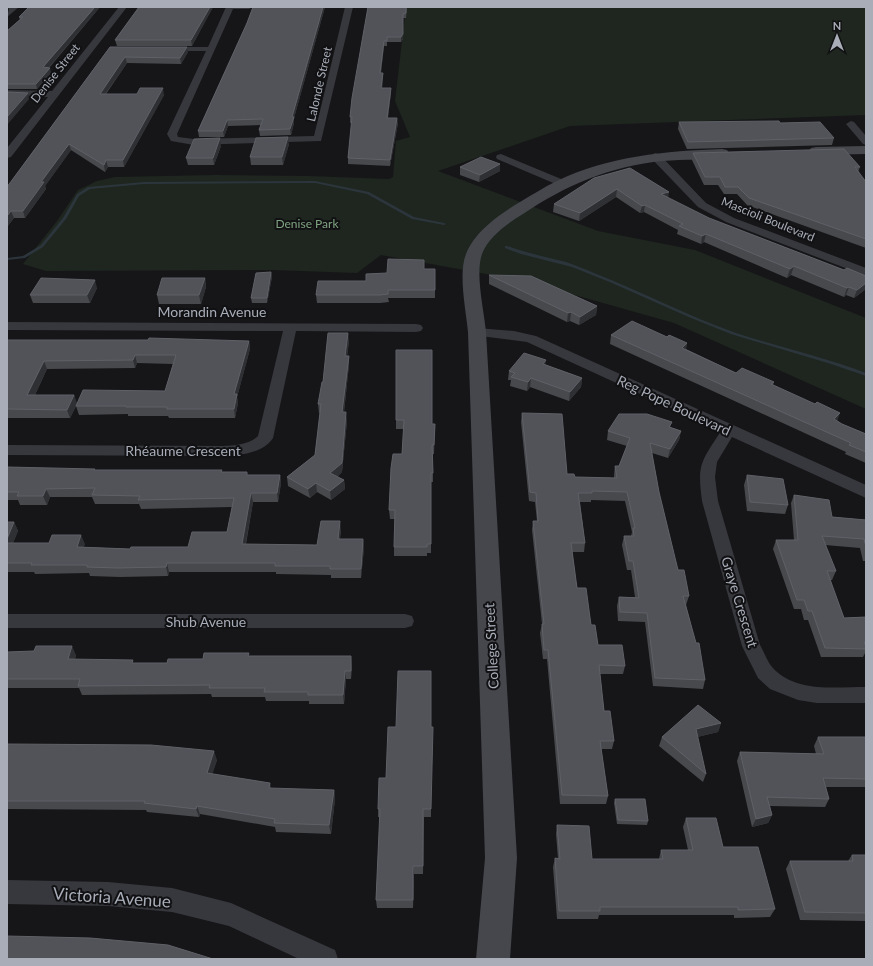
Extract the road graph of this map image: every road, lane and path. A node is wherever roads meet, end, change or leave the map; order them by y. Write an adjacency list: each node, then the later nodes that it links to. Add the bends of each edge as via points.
1 (7, 7): 5 (street, via 15,7)
2 (123, 7): 9 (street, Denise Street, via 94,49)
3 (248, 7): 7 (street, via 230,7)
4 (348, 7): 7 (street, Lalonde Street, via 321,132 315,140 174,140 172,134)
5 (7, 15)
6 (157, 49): 7 (street)
7 (212, 50)
8 (7, 93): 9 (street)
9 (56, 94): 13 (street, Denise Street)
10 (851, 124): 11 (street)
11 (866, 142)
12 (866, 150): 14 (street)
13 (9, 151)
14 (805, 151)
15 (737, 152): 16 (street, College Street)
16 (655, 156): 18 (street, College Street, via 614,164); 19 (street, Mascioli Boulevard, via 702,205 730,220)
17 (501, 157): 18 (street)
18 (562, 183): 23 (street, College Street, via 509,216 482,240 474,255 472,274)
19 (866, 272)
20 (7, 326): 21 (street, Morandin Avenue)
21 (290, 328): 22 (street, Morandin Avenue); 25 (street, Rhéaume Crescent, via 265,438 258,445 247,449 223,451)
22 (416, 328)
23 (477, 332): 24 (street, Reg Pope Boulevard, via 531,339); 32 (street, College Street, via 501,858)
24 (729, 430): 26 (street, Reg Pope Boulevard); 29 (street, Graye Crescent, via 709,462 707,477 710,501 755,652 765,672 777,683 817,696)
25 (7, 450)
26 (866, 492)
27 (7, 621): 28 (street, Shub Avenue)
28 (405, 621)
29 (866, 696)
30 (7, 892): 31 (street, Victoria Avenue, via 108,894 172,900 231,915)
31 (326, 959)
32 (493, 959)

